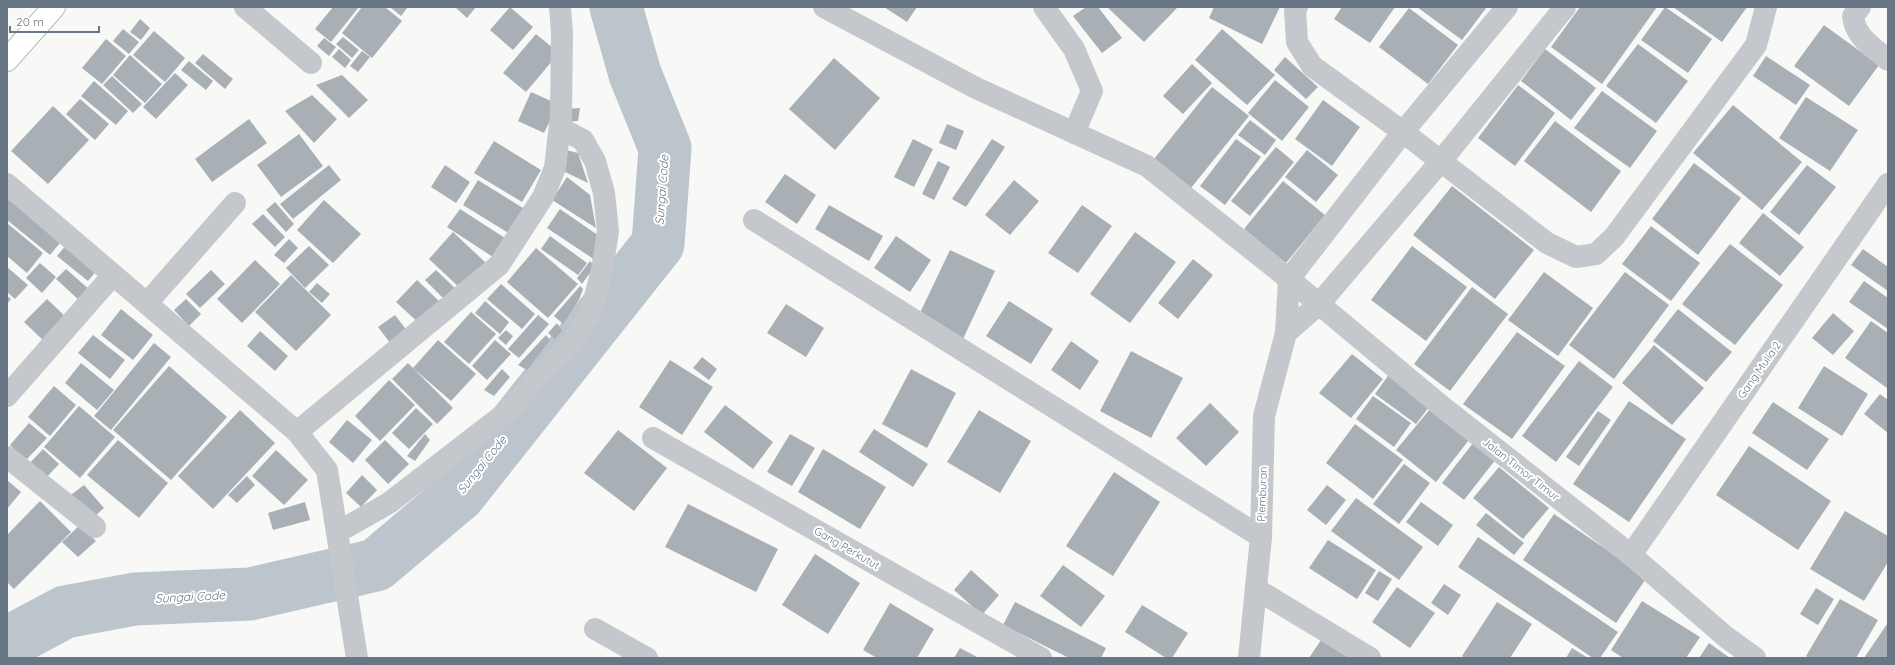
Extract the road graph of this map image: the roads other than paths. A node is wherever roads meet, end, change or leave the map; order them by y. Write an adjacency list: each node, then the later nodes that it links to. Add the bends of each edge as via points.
1 (54, 7): 11 (main road)
2 (246, 7): 13 (street)
3 (560, 7): 14 (street)
4 (824, 7): 16 (street, Jalan Timor Timur, via 976,88)
5 (1044, 7): 16 (street, via 1074,49 1092,91)
6 (1297, 7): 15 (street, via 1297,42 1312,66)
7 (1507, 7): 15 (street)
8 (1565, 7): 17 (street)
9 (1766, 7): 17 (street, via 1756,45 1614,238 1596,254 1576,257 1547,243)
10 (1860, 7): 12 (street, via 1853,16 1854,27 1864,40)
11 (7, 60)
12 (1888, 60)
13 (311, 63)
14 (560, 128): 28 (street, via 555,168 543,197 499,264); 32 (street, via 583,140 595,161 604,193 608,231 602,270 591,312 569,347 507,412 389,503)
15 (1404, 132): 17 (street); 23 (street)
16 (1074, 133): 23 (street, Jalan Timor Timur, via 1147,166)
17 (1441, 161): 25 (street)
18 (7, 184): 22 (street)
19 (1888, 184): 34 (street, Gang Mulia 2)
20 (235, 203): 24 (street)
21 (754, 220): 33 (street)
22 (113, 275): 24 (street); 27 (street)
23 (1289, 279): 25 (street, Jalan Timor Timur); 26 (street, Plemburan)
24 (147, 303): 28 (street)
25 (1319, 304): 26 (street); 34 (street, Jalan Timor Timur, via 1440,405)
26 (1286, 333): 33 (street, Plemburan, via 1264,416)
27 (7, 396)
28 (297, 432): 32 (street, via 327,470)
29 (653, 438): 39 (street, Gang Perkutut)
30 (7, 457): 31 (street)
31 (95, 527)
32 (338, 532): 37 (street)
33 (1261, 537): 35 (street, Plemburan)
34 (1631, 555): 42 (street, Jalan Timor Timur, via 1726,637)
35 (1256, 589): 40 (street, Plemburan); 41 (street)
36 (595, 629): 38 (street)
37 (355, 650)
38 (646, 658)
39 (1041, 658)
40 (1249, 658)
41 (1370, 658)
42 (1755, 658)

